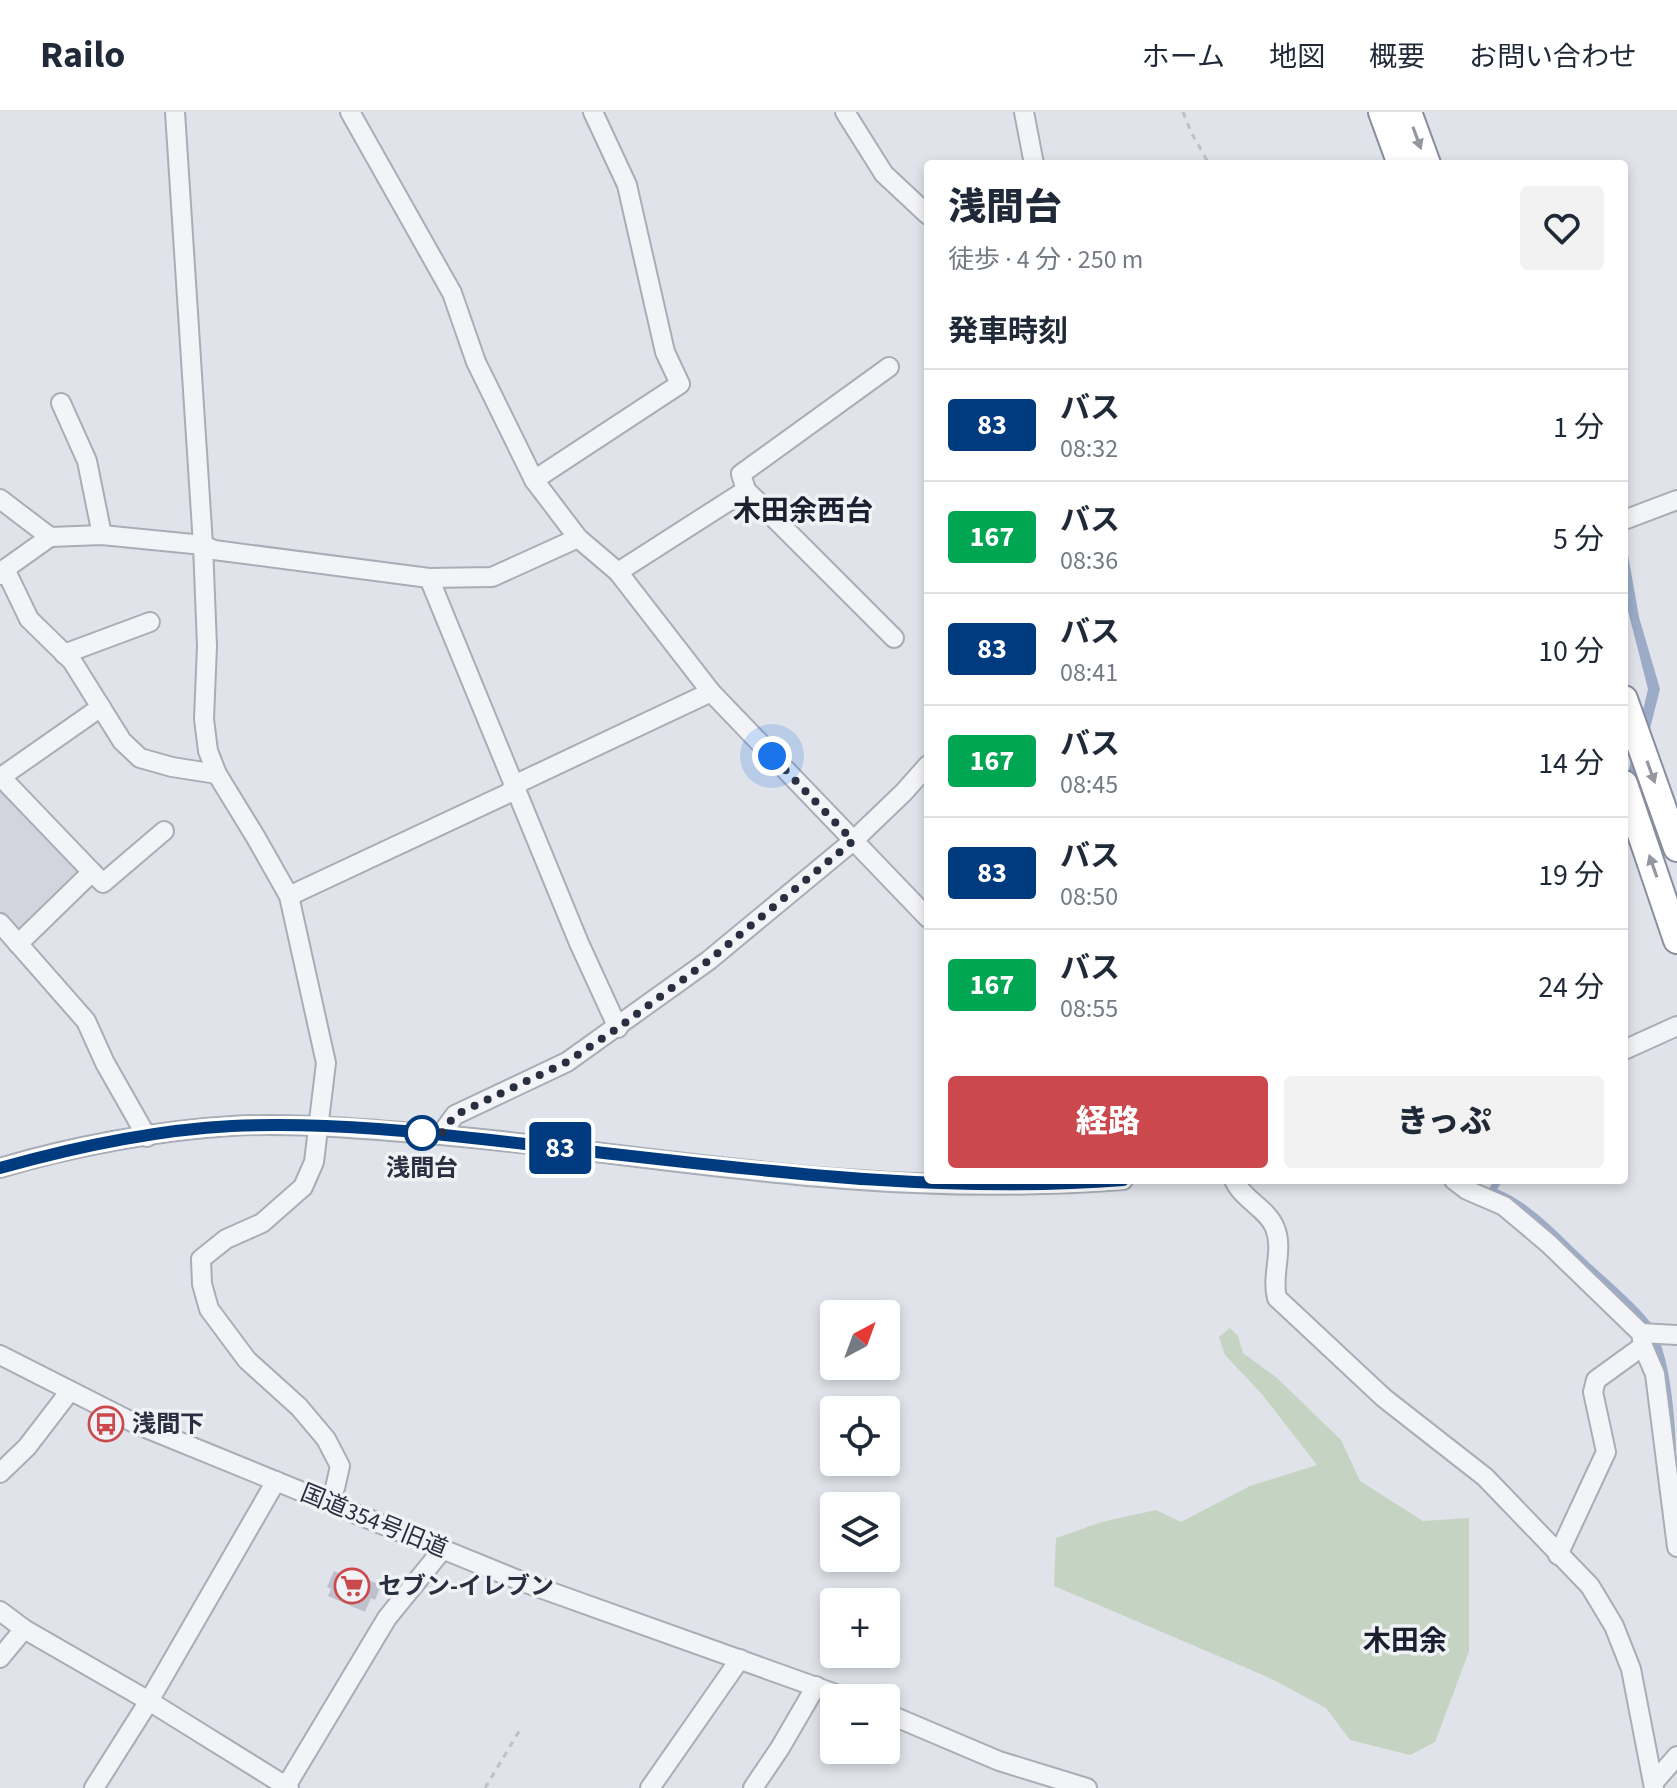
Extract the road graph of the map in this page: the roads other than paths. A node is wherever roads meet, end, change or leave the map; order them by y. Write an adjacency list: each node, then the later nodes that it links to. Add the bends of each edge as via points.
1 (175, 112): 22 (street)
2 (350, 112): 14 (street, via 452,293 476,362)
3 (593, 112): 14 (street, via 627,185 665,352 680,384)
4 (845, 112): 11 (street, via 884,174)
5 (1024, 112): 8 (street)
6 (1382, 112): 9 (highway)
7 (1408, 112): 10 (highway, one-way to 10)
8 (1033, 160)
9 (1400, 160)
10 (1426, 160)
11 (924, 211)
12 (889, 367): 15 (street, via 741,474)
13 (61, 403): 19 (street, via 87,461)
14 (534, 480): 21 (street)
15 (746, 490): 24 (street); 27 (street)
16 (0, 499): 20 (street)
17 (1677, 500): 18 (street)
18 (1628, 518)
19 (102, 535): 20 (street); 22 (street)
20 (50, 537): 23 (street)
21 (578, 538): 24 (street); 25 (street, via 492,577)
22 (203, 545): 25 (street); 33 (street, via 204,719)
23 (3, 572): 28 (street, via 29,619)
24 (618, 572): 29 (street)
25 (429, 578): 35 (street)
26 (150, 622): 28 (street)
27 (894, 638)
28 (64, 654): 30 (street)
29 (711, 692): 35 (street); 38 (street)
30 (101, 707): 33 (street, via 140,758); 34 (street)
31 (1628, 710): 39 (highway, one-way to 39)
32 (924, 770): 38 (street)
33 (217, 774): 41 (street)
34 (1, 776): 40 (street)
35 (514, 785): 41 (street, via 509,793); 47 (street)
36 (1628, 796): 44 (highway, one-way to 36)
37 (164, 831): 40 (street, via 103,883)
38 (853, 841): 42 (street); 47 (street)
39 (1677, 848)
40 (92, 872): 45 (street)
41 (289, 896): 49 (street, via 326,1063)
42 (924, 914)
43 (0, 923): 45 (street)
44 (1677, 940)
45 (18, 944): 51 (street, via 86,1021)
46 (1677, 1026): 48 (street)
47 (618, 1028): 50 (street, via 567,1062 455,1115)
48 (1628, 1048)
49 (320, 1126): 50 (street); 51 (street, via 232,1126); 62 (street, via 303,1187 262,1223 226,1239 201,1259 209,1309 247,1360 326,1439 340,1466)
50 (441, 1134): 53 (street, via 857,1180)
51 (147, 1137): 52 (street)
52 (0, 1168)
53 (1057, 1184)
54 (1235, 1184): 65 (street, via 1274,1225 1277,1298 1384,1398 1485,1477)
55 (1459, 1184): 57 (street, via 1504,1206 1549,1244)
56 (1677, 1335): 57 (street)
57 (1642, 1339): 63 (street, via 1655,1374); 65 (street, via 1596,1380 1593,1392 1606,1452)
58 (0, 1355): 59 (street, 国道354号旧道)
59 (70, 1391): 60 (street); 61 (street, 国道354号旧道)
60 (0, 1473)
61 (276, 1481): 62 (street, 国道354号旧道); 72 (street)
62 (326, 1502): 64 (street, 国道354号旧道)
63 (1677, 1547)
64 (443, 1549): 69 (street, 国道354号旧道); 76 (street, via 379,1629)
65 (1558, 1555): 75 (street, via 1590,1586 1614,1626 1631,1669)
66 (0, 1611): 67 (street)
67 (24, 1629): 68 (street); 72 (street)
68 (0, 1658)
69 (740, 1659): 70 (street, 国道354号旧道); 79 (street)
70 (816, 1686): 71 (street, 国道354号旧道); 80 (street)
71 (820, 1688)
72 (149, 1701): 76 (street); 78 (street)
73 (900, 1719): 77 (street, via 999,1761)
74 (1677, 1756): 75 (street)
75 (1655, 1784)
76 (286, 1787)
77 (1083, 1787)
78 (94, 1788)
79 (650, 1788)
80 (753, 1788)

